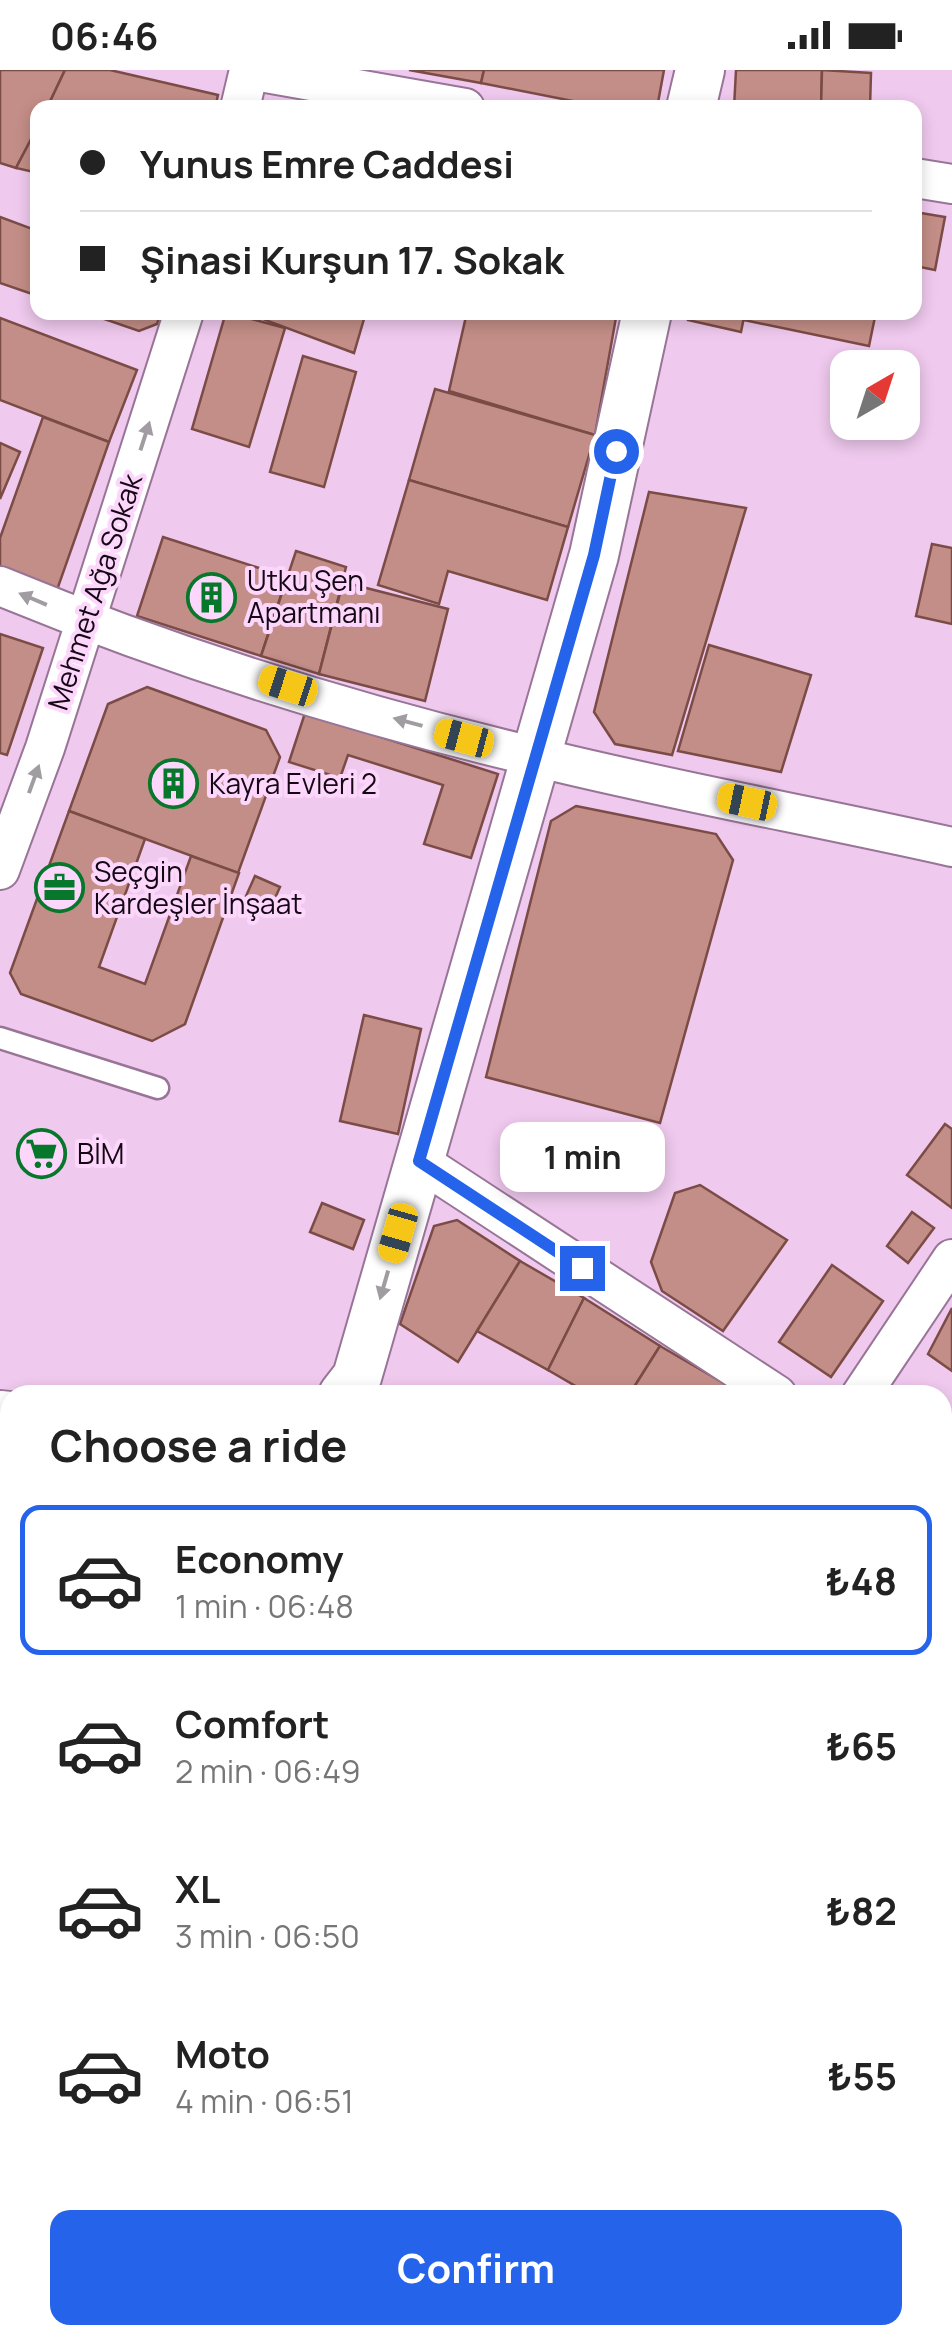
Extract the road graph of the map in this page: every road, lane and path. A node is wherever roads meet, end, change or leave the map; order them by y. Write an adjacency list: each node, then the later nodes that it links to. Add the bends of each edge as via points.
1 (249, 70): 3 (street); 4 (street)
2 (700, 70): 5 (street)
3 (242, 100)
4 (420, 100)
5 (694, 100)
6 (922, 179): 7 (street)
7 (952, 184)
8 (181, 320): 11 (street, Mehmet Ağa Sokak, one-way to 8)
9 (645, 320): 12 (street, via 594,555)
10 (0, 586): 11 (street, one-way to 10)
11 (86, 621): 12 (street, one-way to 11); 14 (street, Mehmet Ağa Sokak, one-way to 11)
12 (536, 758): 13 (street); 17 (street)
13 (952, 847)
14 (1, 864)
15 (0, 1038): 16 (lane)
16 (158, 1088)
17 (419, 1161): 19 (street, one-way to 19); 20 (street)
18 (951, 1261): 21 (street)
19 (350, 1385)
20 (762, 1385)
21 (867, 1385)

